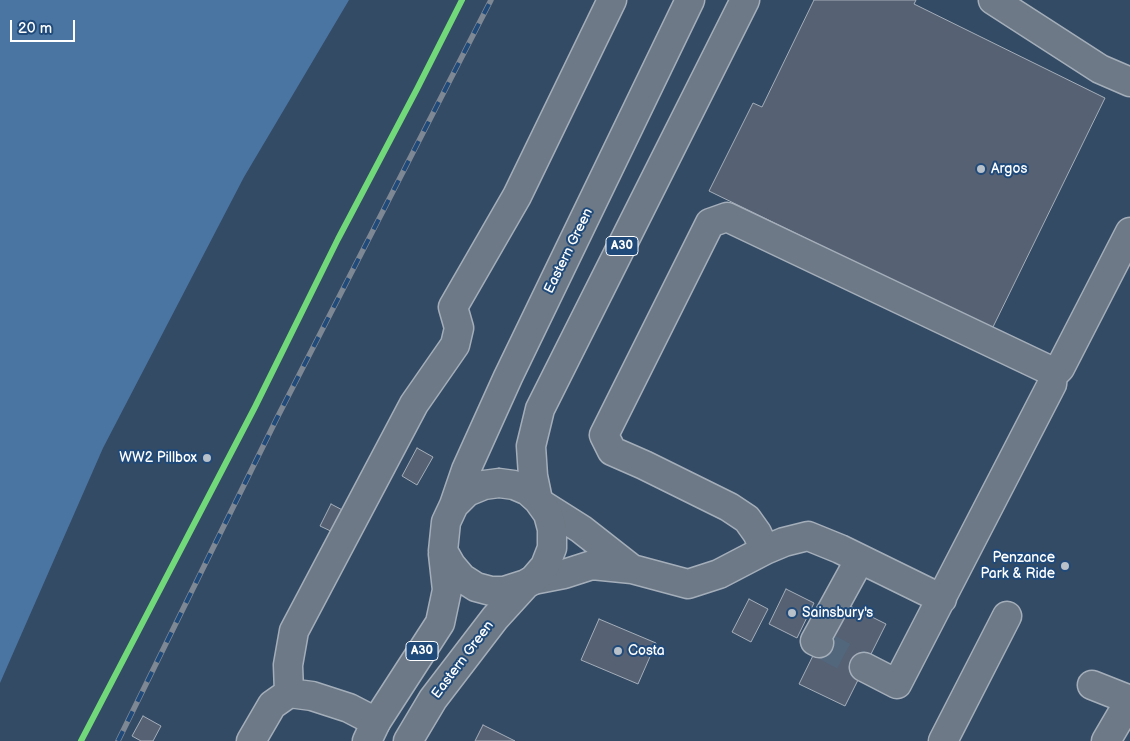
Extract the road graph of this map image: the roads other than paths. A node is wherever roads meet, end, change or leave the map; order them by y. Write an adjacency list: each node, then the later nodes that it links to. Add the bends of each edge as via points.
1 (612, 0): 20 (main road, via 518,196 453,307 459,328 455,345 414,404 294,631 288,665)
2 (690, 0): 9 (main road, Eastern Green, via 508,377 466,470)
3 (745, 0): 8 (main road, A30, via 540,409 531,446 533,476)
4 (993, 0): 5 (main road, via 1100,68)
5 (1130, 82)
6 (1130, 232): 7 (main road, via 1060,368)
7 (1053, 375): 10 (main road, via 1048,369 727,217 710,223 604,435 612,451 729,507 747,519); 15 (main road, via 1052,384)
8 (540, 502): 9 (main road, via 528,491 498,482 467,492); 13 (main road, via 582,529); 14 (main road, via 552,529 552,548 545,566)
9 (454, 505): 11 (main road, via 446,522)
10 (765, 550): 12 (main road, via 808,536); 13 (main road, via 719,574 688,584)
11 (443, 551): 14 (main road, via 462,578 476,587 504,591); 22 (main road, A30, via 447,590 440,623)
12 (860, 559): 15 (main road); 17 (main road, via 815,641)
13 (632, 569): 14 (main road, via 592,565)
14 (529, 582): 24 (main road, Eastern Green / A30, via 495,618 439,692)
15 (942, 599): 18 (main road, via 897,684)
16 (1007, 616): 25 (main road)
17 (819, 643)
18 (864, 667)
19 (1092, 685): 21 (main road)
20 (289, 693): 22 (main road, via 312,696 349,708); 23 (main road, via 272,705)
21 (1130, 700): 26 (main road)
22 (372, 732)
23 (251, 741)
24 (408, 741)
25 (943, 741)
26 (1106, 741)

